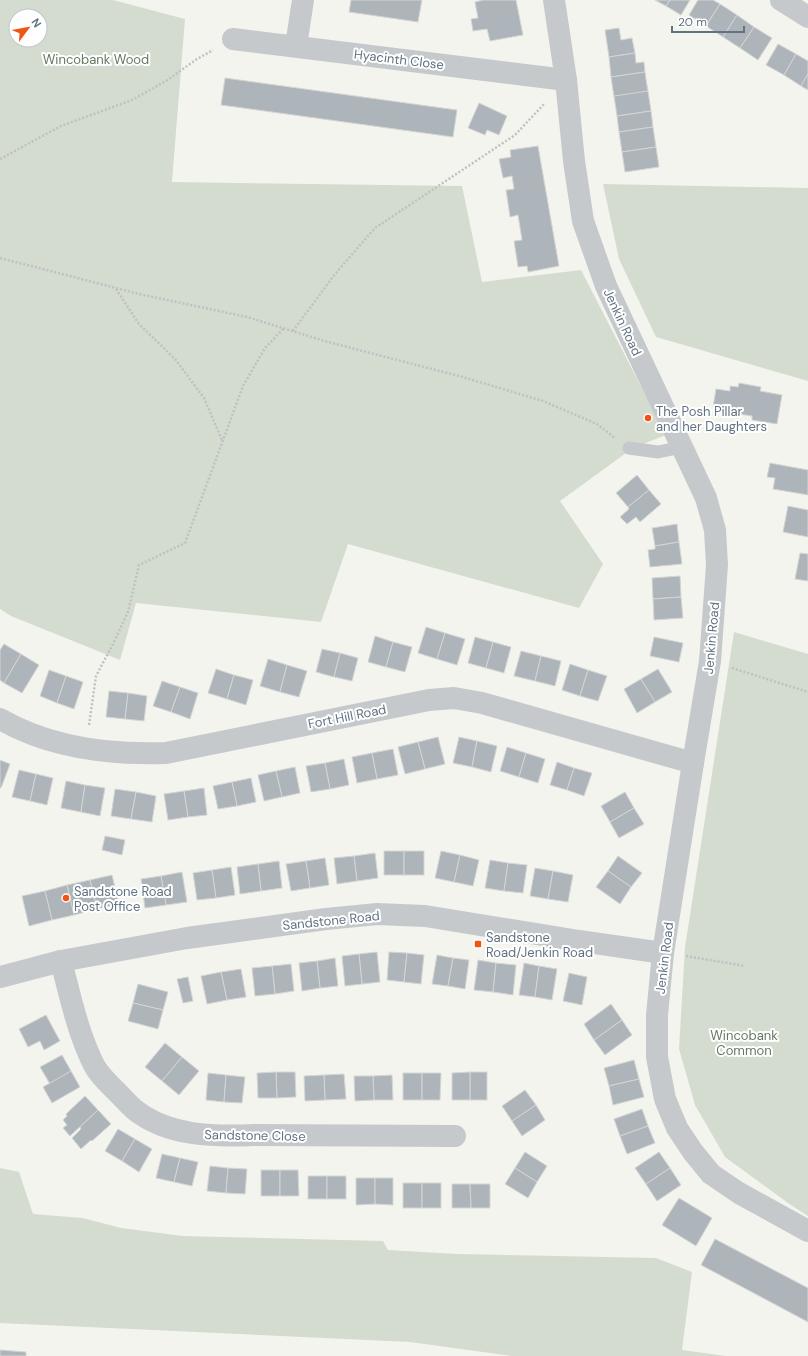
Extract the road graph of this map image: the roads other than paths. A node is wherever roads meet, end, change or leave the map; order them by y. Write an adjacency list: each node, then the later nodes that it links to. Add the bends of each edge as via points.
1 (302, 0): 6 (street)
2 (554, 0): 7 (street, Jenkin Road)
3 (781, 0): 4 (street)
4 (806, 11)
5 (232, 39): 6 (street, Hyacinth Close)
6 (296, 46): 7 (street, Hyacinth Close)
7 (566, 80): 8 (street, Jenkin Road, via 583,221 606,286)
8 (682, 447): 9 (lane, via 658,452); 11 (street, Jenkin Road, via 706,498 716,530 717,565 710,661)
9 (629, 448)
10 (0, 720): 11 (street, Fort Hill Road, via 40,738 85,749 142,754 166,753 429,700 454,698 482,703)
11 (693, 763): 12 (street, Jenkin Road)
12 (663, 953): 13 (street, Sandstone Road, via 425,916 377,914 187,938); 16 (street, Jenkin Road, via 657,1015 657,1057 665,1099 677,1128 711,1174 739,1193)
13 (61, 961): 14 (street, Sandstone Road); 15 (street, Sandstone Close, via 79,1029 93,1064 110,1086 136,1110 160,1124 194,1133 223,1136)
14 (1, 975)
15 (455, 1136)
16 (808, 1231)

